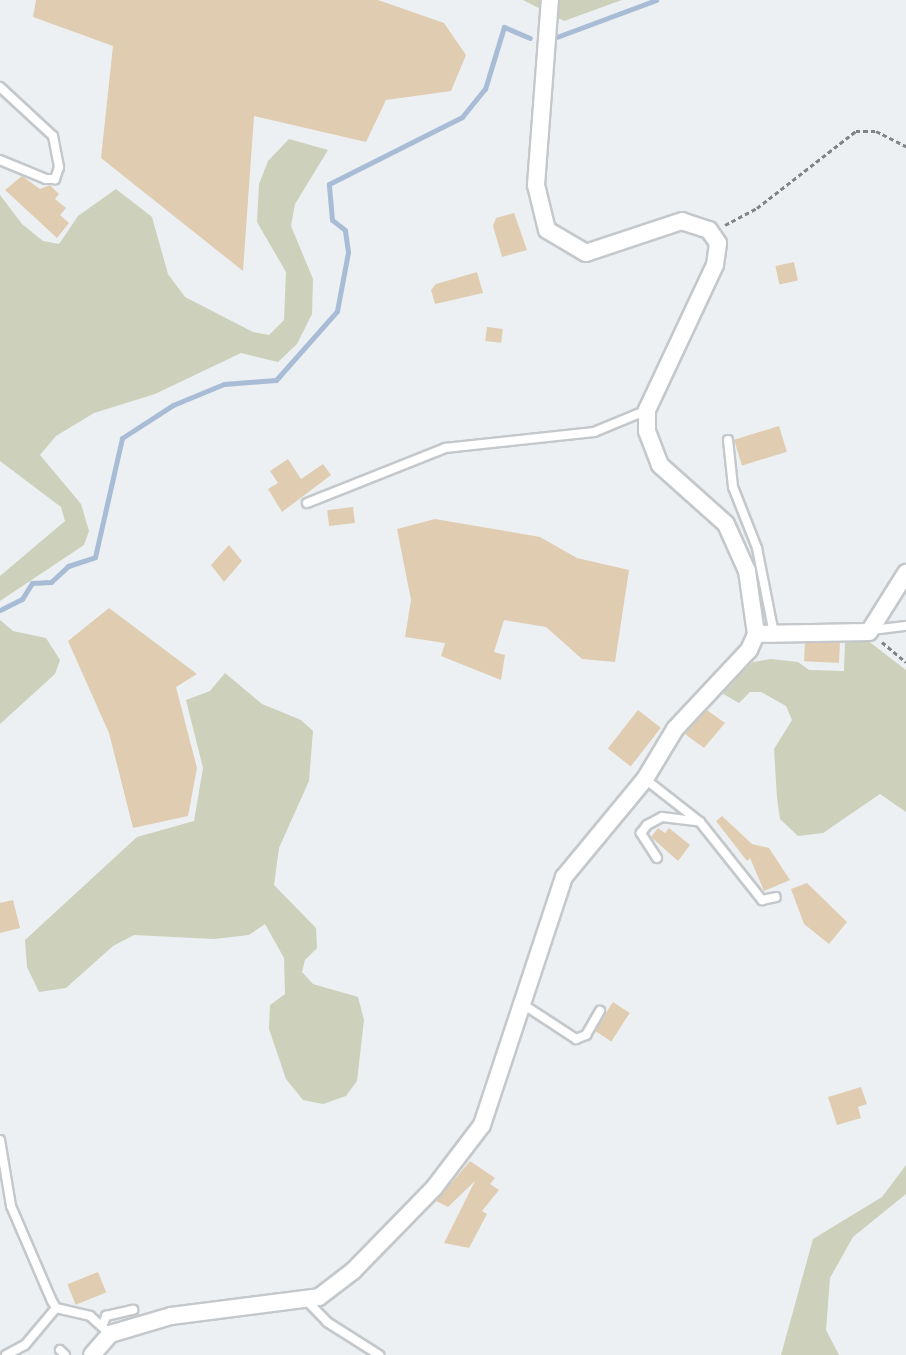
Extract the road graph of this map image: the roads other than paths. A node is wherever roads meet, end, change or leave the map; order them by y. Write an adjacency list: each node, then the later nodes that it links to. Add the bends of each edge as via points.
1 (550, 0): 4 (street, via 536,185 547,230 586,253 604,251 670,223 695,222 710,230 719,254)
2 (0, 87): 3 (lane, via 53,136 59,167 55,179 46,178)
3 (0, 160)
4 (647, 410): 6 (lane, via 594,432 445,448); 10 (street, via 650,447 660,465 726,524 747,571)
5 (728, 440): 11 (lane, via 733,487 758,548)
6 (307, 503)
7 (906, 573): 9 (street)
8 (906, 626): 9 (lane)
9 (871, 631): 11 (street)
10 (756, 634): 11 (street); 12 (street, via 749,650 675,729)
11 (774, 634)
12 (645, 779): 13 (lane); 16 (street, via 564,877)
13 (700, 822): 14 (lane, via 662,817 647,825 642,833); 15 (lane, via 762,900)
14 (657, 858)
15 (776, 897)
16 (520, 1002): 17 (lane, via 576,1039 586,1035); 19 (street, via 482,1125 461,1157 353,1271 331,1290)
17 (600, 1011)
18 (0, 1140): 20 (lane, via 11,1206)
19 (306, 1299): 22 (street, via 220,1305); 25 (lane, via 327,1322)
20 (56, 1308): 22 (lane); 23 (lane, via 25,1345)
21 (133, 1310): 22 (lane, via 106,1317)
22 (106, 1329): 24 (street)
23 (6, 1355)
24 (92, 1355)
25 (379, 1355)

